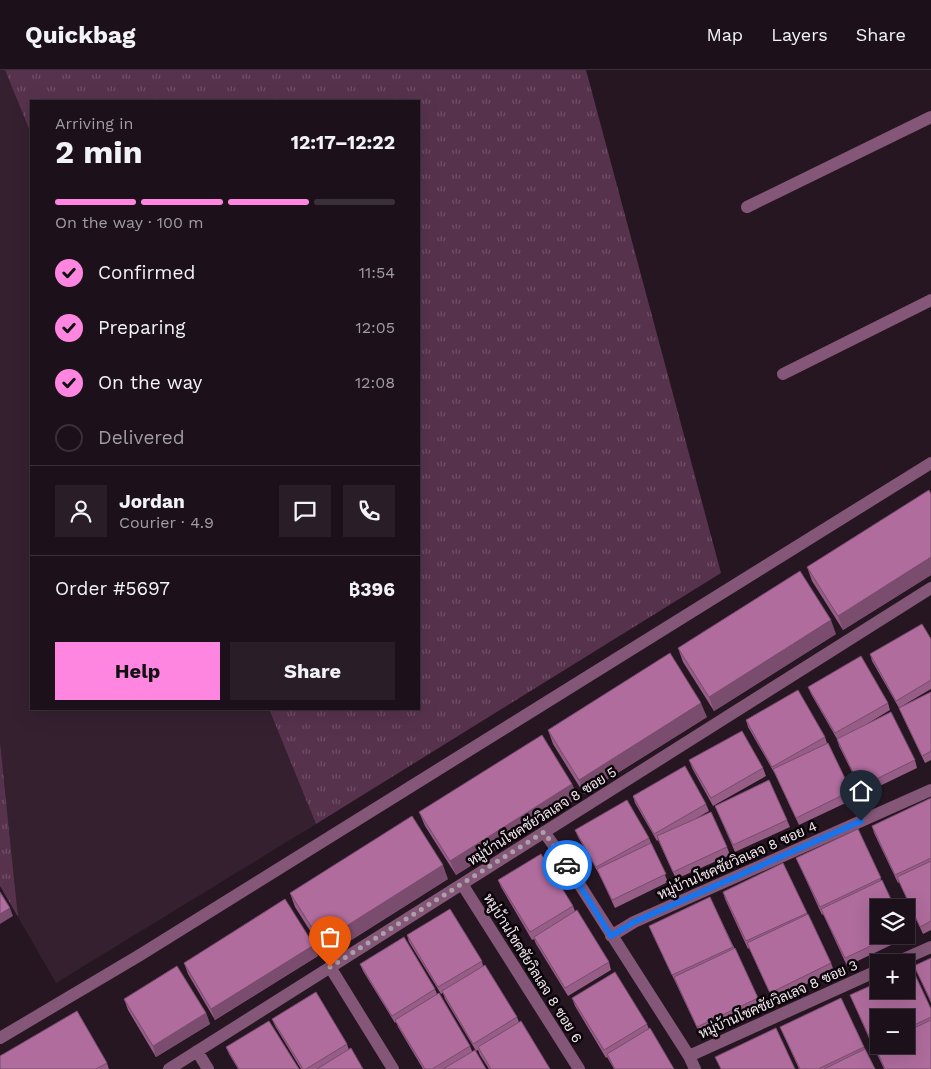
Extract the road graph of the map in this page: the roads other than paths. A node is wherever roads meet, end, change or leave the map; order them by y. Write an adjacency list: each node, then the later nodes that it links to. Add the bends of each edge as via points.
1 (931, 117): 2 (street)
2 (747, 207)
3 (931, 300): 4 (street)
4 (783, 374)
5 (931, 463): 15 (street, via 140,955)
6 (931, 588): 8 (street, หมู่บ้านโชคชัยวิลเลจ 8 ซอย 5)
7 (931, 790): 10 (street, หมู่บ้านโชคชัยวิลเลจ 8 ซอย 4, via 634,922)
8 (544, 832): 9 (street, หมู่บ้านโชคชัยวิลเลจ 8 ซอย 5); 10 (street)
9 (462, 884): 13 (street, หมู่บ้านโชคชัยวิลเลจ 8 ซอย 5); 21 (street, หมู่บ้านโชคชัยวิลเลจ 8 ซอย 6)
10 (611, 936): 17 (street)
11 (931, 947): 12 (street)
12 (915, 954)
13 (330, 967): 16 (street, หมู่บ้านโชคชัยวิลเลจ 8 ซอย 5); 20 (street)
14 (870, 974): 17 (street, หมู่บ้านโชคชัยวิลเลจ 8 ซอย 3)
15 (0, 1038)
16 (197, 1051): 18 (street, หมู่บ้านโชคชัยวิลเลจ 8 ซอย 5); 19 (street)
17 (689, 1056): 22 (street)
18 (169, 1069)
19 (208, 1069)
20 (393, 1069)
21 (579, 1069)
22 (695, 1069)

